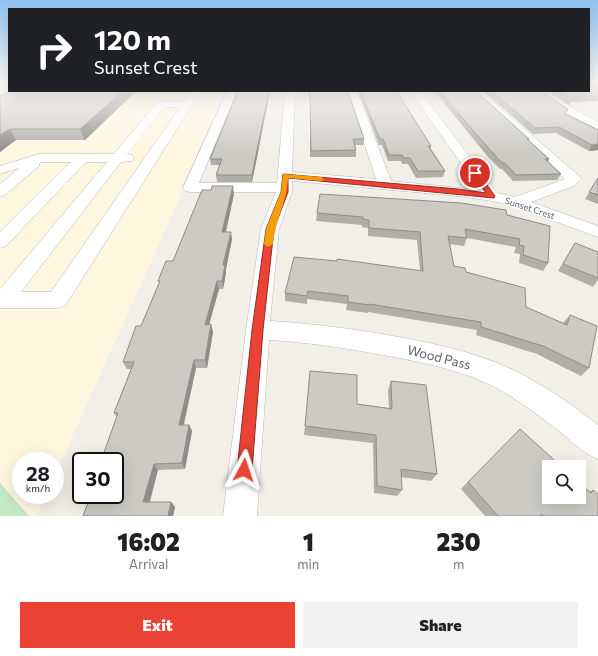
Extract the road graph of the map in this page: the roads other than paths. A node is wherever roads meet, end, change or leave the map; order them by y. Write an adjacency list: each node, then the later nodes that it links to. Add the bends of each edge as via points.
1 (159, 106): 12 (street)
2 (185, 106): 13 (street)
3 (225, 106): 15 (street, Sunset Crest, via 190,188)
4 (289, 106): 15 (street)
5 (357, 106): 16 (street)
6 (426, 106): 18 (street)
7 (493, 106): 19 (street, via 574,178 569,183)
8 (562, 106): 9 (street)
9 (598, 126)
10 (39, 158): 11 (street); 14 (street); 17 (street)
11 (82, 158): 12 (street); 21 (street)
12 (118, 158): 13 (street); 22 (street)
13 (151, 158): 22 (street, via 57,300)
14 (0, 170)
15 (285, 185): 16 (street, Sunset Crest); 23 (street, via 270,229)
16 (385, 185): 18 (street, Sunset Crest)
17 (0, 192)
18 (492, 196): 19 (street, Sunset Crest)
19 (516, 202): 20 (street, Sunset Crest)
20 (598, 232)
21 (0, 242)
22 (2, 300)
23 (258, 330): 24 (street, Wood Pass, via 347,338 470,363 504,378 531,394); 25 (street)
24 (598, 444)
25 (240, 516)

